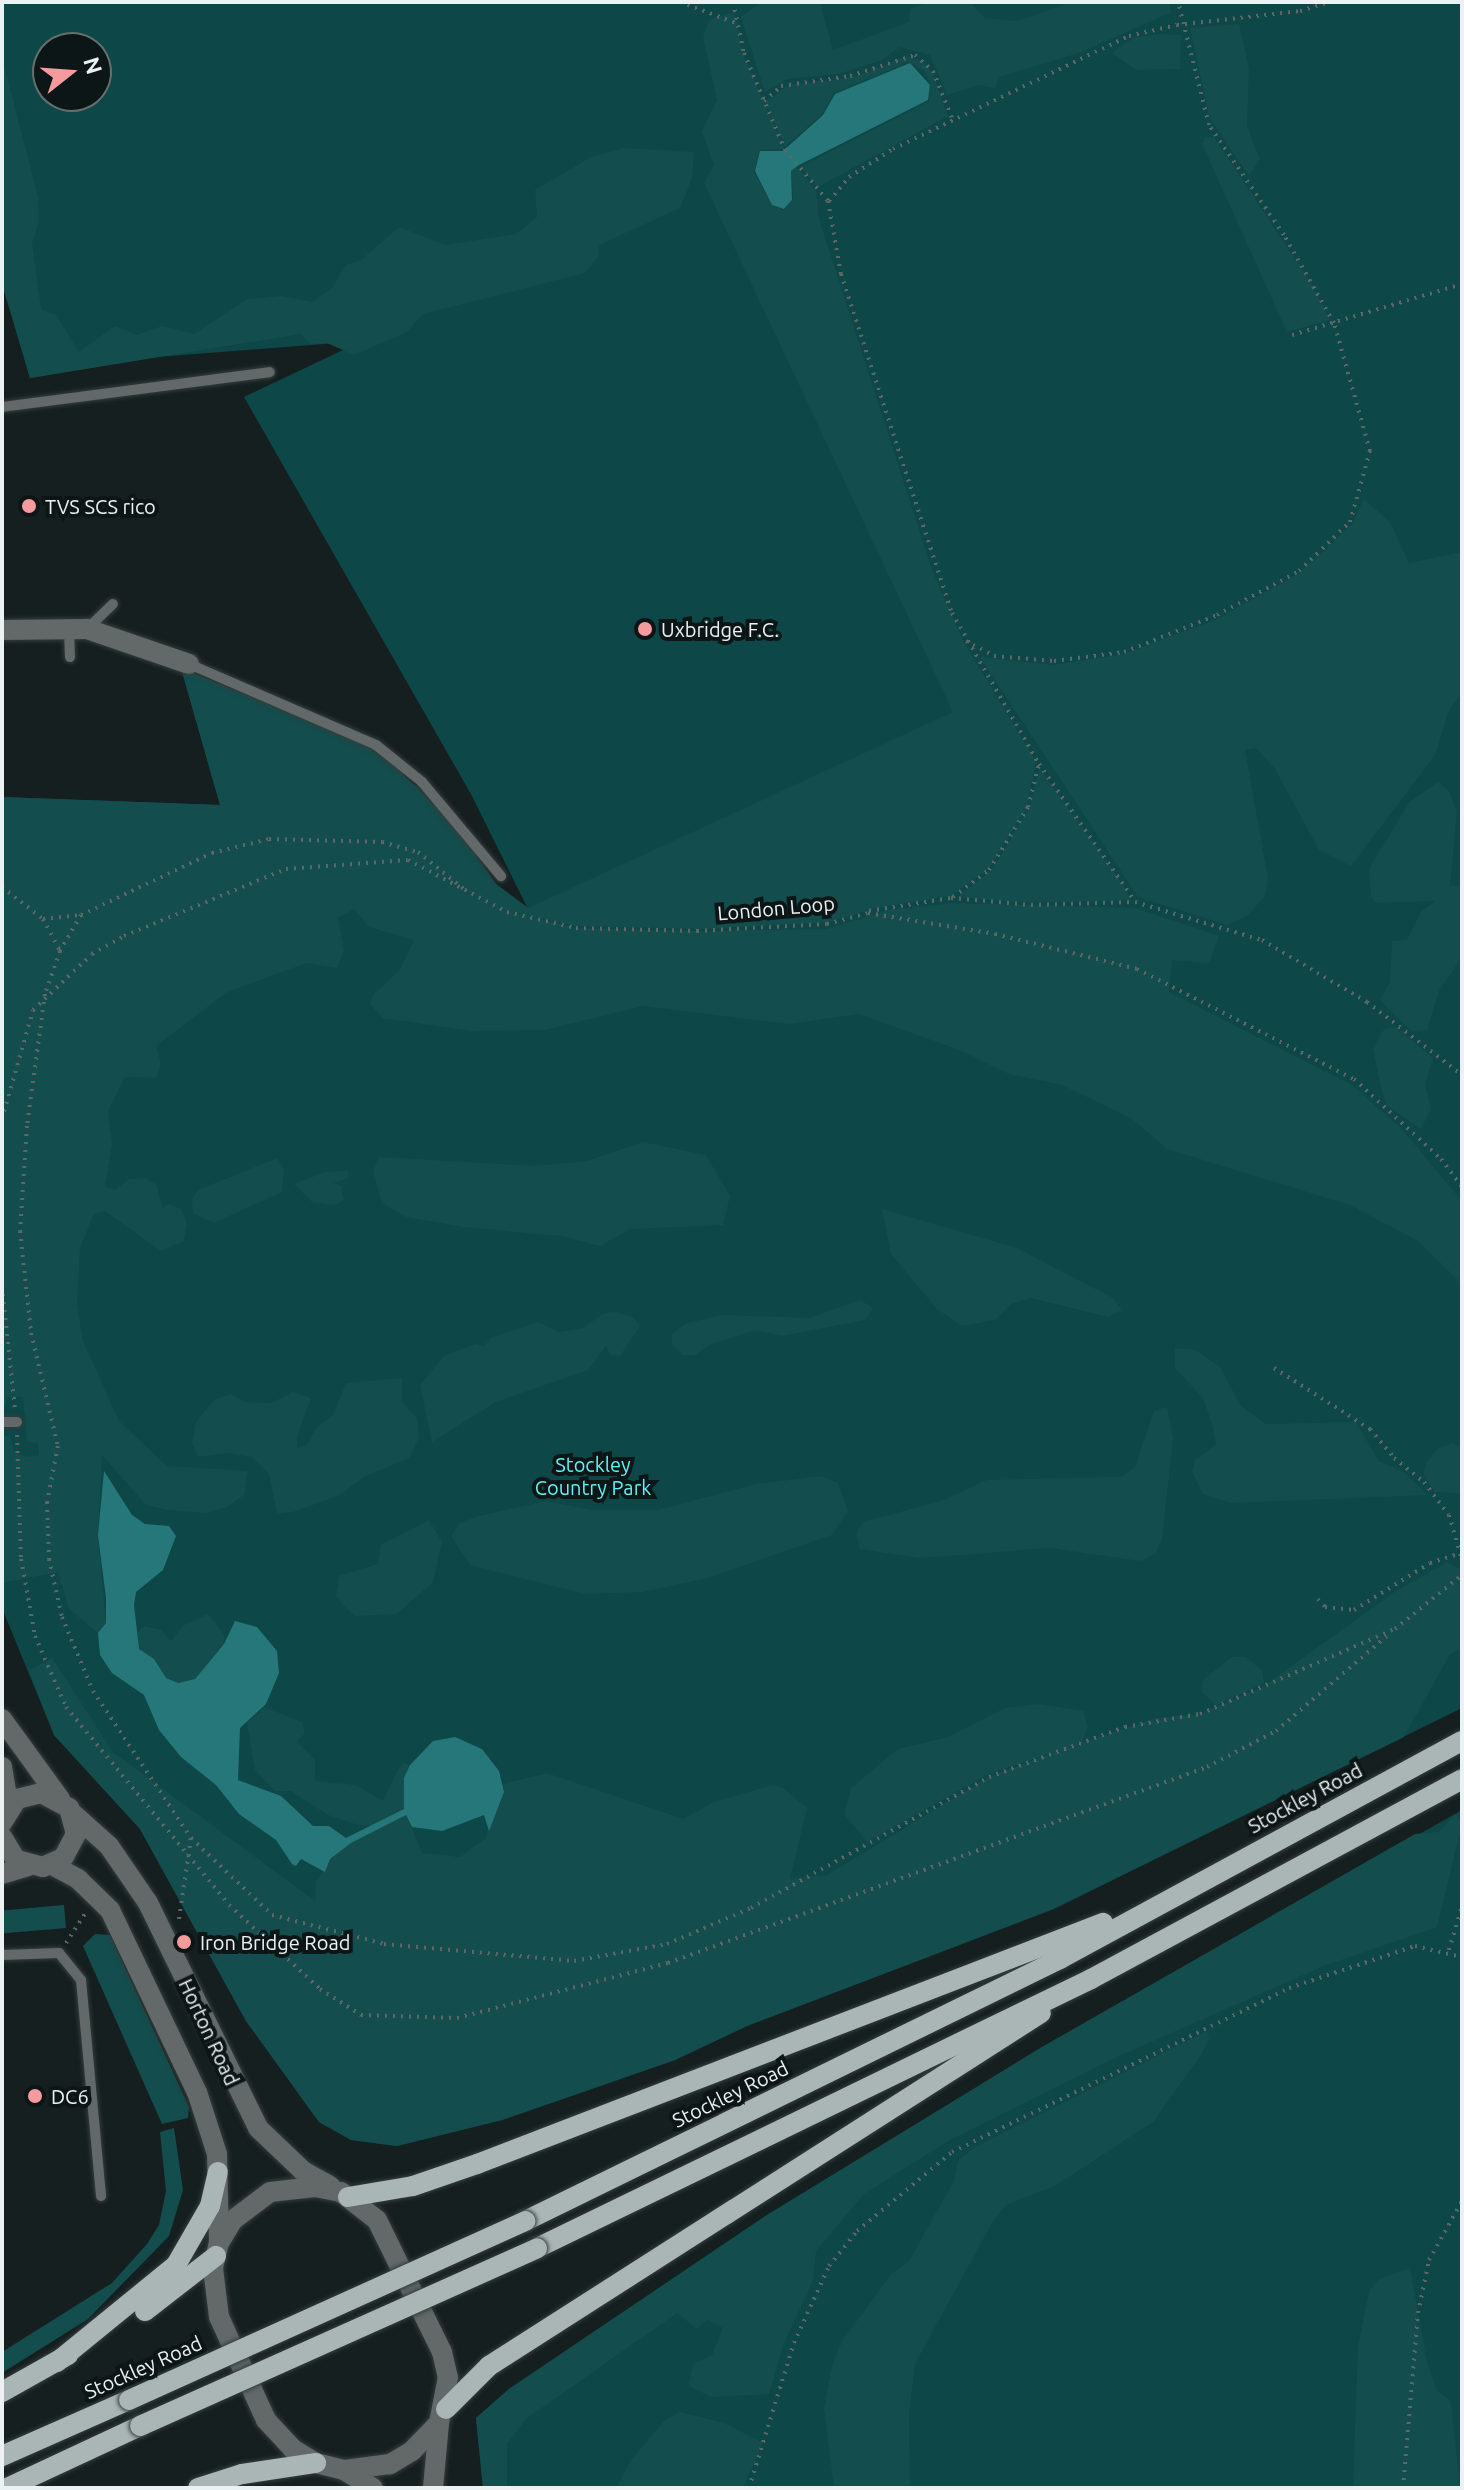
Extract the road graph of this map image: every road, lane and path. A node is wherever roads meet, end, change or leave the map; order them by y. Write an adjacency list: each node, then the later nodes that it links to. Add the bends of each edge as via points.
1 (680, 2): 5 (path)
2 (733, 2): 5 (path)
3 (1178, 2): 6 (path)
4 (1330, 2): 6 (path, via 1300,11)
5 (736, 23): 7 (path)
6 (1184, 24): 8 (path, via 1129,36); 11 (path, via 1209,125 1305,268)
7 (764, 102): 8 (path, via 788,84 850,76 915,55 933,71); 9 (path, via 785,150)
8 (952, 118): 9 (path, via 849,177)
9 (828, 201): 18 (path, via 841,274)
10 (1462, 284): 11 (path)
11 (1334, 323): 12 (path); 18 (path, via 1370,451 1350,522 1299,571 1217,615 1124,652 1054,661 994,656)
12 (1292, 335)
13 (270, 372): 14 (lane)
14 (2, 407)
15 (113, 604): 16 (lane)
16 (78, 629): 17 (street); 19 (lane); 20 (street)
17 (2, 630)
18 (964, 640): 21 (path)
19 (70, 657)
20 (189, 664): 22 (lane, via 376,745 422,782)
21 (1039, 764): 24 (path, via 1028,807 989,870); 25 (path)
22 (501, 876)
23 (2, 887): 27 (path)
24 (951, 898): 25 (path, London Loop, via 1031,905); 29 (path, London Loop, via 884,907 827,923 697,931)
25 (1135, 902): 32 (path, London Loop, via 1262,940 1367,1002)
26 (81, 915): 27 (path, London Loop); 28 (path, London Loop, via 212,853 269,839 308,839 382,842 418,852 469,893 507,912); 30 (path)
27 (43, 919): 30 (path)
28 (576, 928): 29 (path, London Loop); 31 (path, via 507,912 408,860 286,869 124,936 92,954)
29 (591, 928): 34 (path, via 697,931 827,924 868,913 995,934 1137,969 1354,1079 1441,1159)
30 (60, 951): 31 (path)
31 (45, 994): 33 (path, via 19,1048); 51 (path, via 27,1126 20,1231 31,1333 58,1446 47,1502 49,1559 75,1656)
32 (1462, 1075)
33 (2, 1119)
34 (1462, 1187)
35 (2, 1286): 38 (path)
36 (1274, 1368): 39 (path, via 1370,1429 1424,1482 1449,1515)
37 (2, 1422): 38 (lane)
38 (17, 1422): 52 (path, via 21,1559 35,1636 66,1707)
39 (1457, 1554): 40 (path); 42 (path, via 1430,1563 1354,1610 1325,1607)
40 (1462, 1560)
41 (1462, 1575): 43 (path)
42 (1318, 1599)
43 (1395, 1629): 51 (path, via 1200,1714 1125,1727 989,1777 751,1908 667,1944 574,1961 384,1944 272,1915); 52 (path, via 1276,1731 1207,1767 668,1963 457,2018 361,2015 334,2000 229,1905)
44 (2, 1719): 48 (street, Horton Road)
45 (1462, 1741): 57 (main road, Stockley Road)
46 (2, 1767): 49 (street)
47 (1462, 1779): 64 (main road)
48 (66, 1806): 49 (street, via 31,1793); 53 (street, via 74,1844); 62 (street, Horton Road, via 122,1861)
49 (4, 1818)
50 (2, 1837): 54 (street, via 11,1855)
51 (191, 1838): 52 (path)
52 (187, 1855): 62 (path)
53 (52, 1865): 54 (street); 56 (street, Horton Road)
54 (28, 1866): 55 (street)
55 (2, 1874)
56 (98, 1895): 60 (path); 65 (street, Horton Road, via 119,1924 197,2092 213,2136)
57 (1171, 1897): 66 (main road, via 477,2164 413,2186); 73 (main road, Stockley Road, bridge, via 1060,1959 525,2221)
58 (1462, 1906): 59 (path)
59 (1449, 1950): 63 (path); 80 (path, via 1415,1946 1289,1988 952,2152 857,2231 829,2266 794,2343)
60 (59, 1953): 61 (lane); 67 (lane, via 74,1968 85,1994)
61 (2, 1955)
62 (173, 1957): 66 (street, Horton Road, via 258,2128 303,2171)
63 (1462, 1957)
64 (1091, 1979): 72 (main road, via 971,2061 489,2366); 76 (main road, bridge, via 537,2248)
65 (218, 2172): 69 (street, Horton Road); 70 (main road, via 210,2206 176,2265)
66 (345, 2194): 69 (street, via 315,2187 270,2192 243,2209); 72 (street, via 383,2230 436,2336 448,2377)
67 (101, 2196)
68 (1462, 2201): 81 (path, via 1429,2260 1418,2313)
69 (217, 2249): 70 (main road, via 142,2313); 74 (street, via 219,2317 266,2420 293,2449)
70 (57, 2362): 71 (main road)
71 (2, 2392)
72 (443, 2416): 75 (street, via 412,2451 390,2464); 79 (street)
73 (2, 2456)
74 (316, 2463): 75 (street); 77 (main road, via 242,2474)
75 (344, 2470): 78 (street)
76 (7, 2488)
77 (198, 2488)
78 (373, 2488)
79 (433, 2488)
80 (749, 2488)
81 (1403, 2488)

